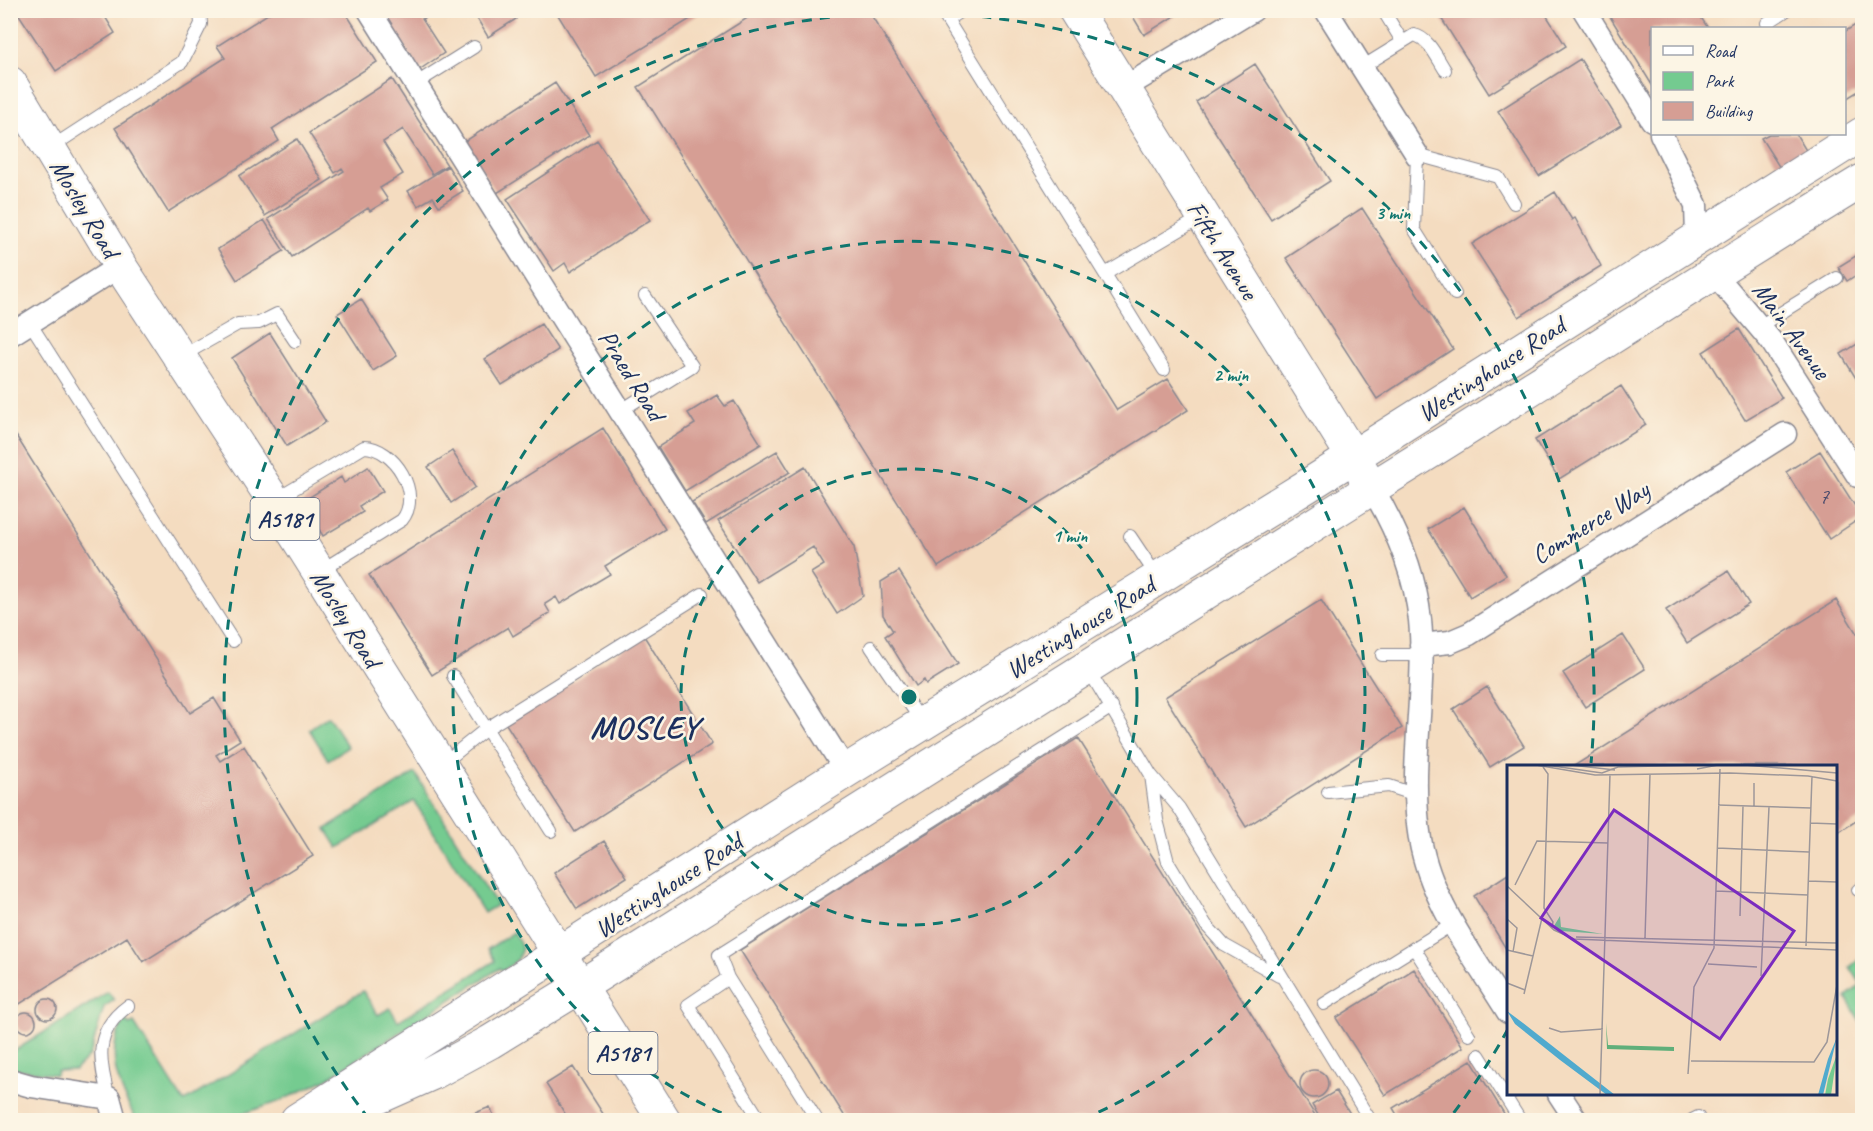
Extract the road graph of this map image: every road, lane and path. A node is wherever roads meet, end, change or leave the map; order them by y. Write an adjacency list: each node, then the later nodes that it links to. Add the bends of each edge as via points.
1 (200, 10): 22 (lane, via 201,24 182,62)
2 (369, 10): 17 (street, Praed Road)
3 (962, 10): 10 (lane)
4 (1075, 10): 18 (street, Fifth Avenue)
5 (1253, 10): 18 (street)
6 (1326, 10): 14 (street)
7 (1383, 10): 12 (lane)
8 (1584, 10): 19 (street)
9 (1787, 10): 11 (lane)
10 (944, 15): 30 (lane)
11 (1767, 23)
12 (1402, 41): 14 (lane); 15 (lane, via 1409,36 1421,36)
13 (474, 47): 17 (lane)
14 (1362, 67): 23 (street)
15 (1445, 70)
16 (10, 83): 22 (street, Mosley Road / A5181)
17 (415, 84): 40 (street, Praed Road)
18 (1124, 88): 26 (street, Fifth Avenue)
19 (1651, 117)
20 (1863, 134): 27 (street, Westinghouse Road)
21 (1661, 135): 27 (street, via 1696,206)
22 (49, 149): 28 (street, Mosley Road / A5181)
23 (1417, 155): 25 (lane, via 1498,177); 32 (lane, via 1414,229)
24 (1863, 181): 29 (street, Westinghouse Road)
25 (1514, 203)
26 (1202, 217): 30 (lane); 42 (street, Fifth Avenue)
27 (1697, 237): 29 (street); 42 (street, Westinghouse Road)
28 (120, 266): 34 (street); 38 (street, Mosley Road / A5181)
29 (1713, 272): 35 (street, Main Avenue); 44 (street, Westinghouse Road, via 1501,410)
30 (1105, 274): 39 (lane)
31 (1837, 278): 35 (lane)
32 (1455, 294)
33 (645, 296): 40 (lane, via 692,366)
34 (30, 323): 36 (street); 52 (lane)
35 (1758, 327): 43 (street, Main Avenue, via 1772,342)
36 (10, 335)
37 (295, 341): 38 (lane, via 277,314 259,323 238,324)
38 (179, 358): 45 (street, Mosley Road / A5181)
39 (1164, 370)
40 (621, 411): 62 (street, Praed Road)
41 (1785, 434): 54 (street, Commerce Way, via 1469,634)
42 (1353, 457): 44 (street, Fifth Avenue); 48 (street, Westinghouse Road)
43 (1860, 479)
44 (1372, 488): 50 (street, Westinghouse Road); 54 (street, via 1405,558 1418,608)
45 (274, 501): 47 (street, Mosley Road / A5181); 47 (lane, via 364,447 388,455 404,480 411,500 402,520)
46 (1130, 536): 48 (lane)
47 (318, 573): 61 (street, Mosley Road / A5181)
48 (1159, 579): 50 (street); 51 (street, Westinghouse Road)
49 (702, 594): 60 (lane)
50 (1180, 610): 56 (street, Westinghouse Road)
51 (1067, 636): 56 (street); 59 (street, Westinghouse Road)
52 (233, 641)
53 (871, 647): 59 (lane)
54 (1421, 650): 55 (lane); 65 (street)
55 (1382, 655)
56 (1087, 668): 58 (lane); 72 (street, Westinghouse Road)
57 (453, 675): 60 (lane)
58 (1112, 707): 63 (lane); 71 (lane, via 719,956)
59 (923, 723): 62 (street, Westinghouse Road)
60 (486, 729): 61 (lane); 66 (lane)
61 (440, 766): 69 (street, Mosley Road / A5181)
62 (846, 771): 69 (street, Westinghouse Road)
63 (1150, 775): 70 (lane, via 1179,808); 70 (lane, via 1168,862 1206,926 1224,945)
64 (1328, 792): 65 (lane, via 1389,786)
65 (1416, 795): 67 (street, via 1425,859)
66 (550, 831)
67 (1454, 924): 68 (lane); 75 (street)
68 (1414, 948): 73 (lane); 76 (lane)
69 (561, 954): 72 (street, Mosley Road / A5181); 82 (street, Westinghouse Road)
70 (1280, 977): 87 (lane)
71 (728, 978): 85 (lane, via 688,1005); 86 (lane)
72 (581, 986): 83 (street, Westinghouse Road, via 433,1073 339,1116); 84 (street, Mosley Road / A5181)
73 (1324, 1004)
74 (128, 1006): 80 (lane, via 113,1016 101,1046 100,1067)
75 (1507, 1009)
76 (1468, 1035)
77 (1479, 1055): 88 (lane)
78 (10, 1080): 80 (street)
79 (1560, 1095): 89 (street)
80 (109, 1098): 81 (street)
81 (115, 1120)
82 (297, 1120)
83 (321, 1120)
84 (664, 1120)
85 (760, 1120)
86 (817, 1120)
87 (1370, 1120)
88 (1520, 1120)
89 (1576, 1120)

